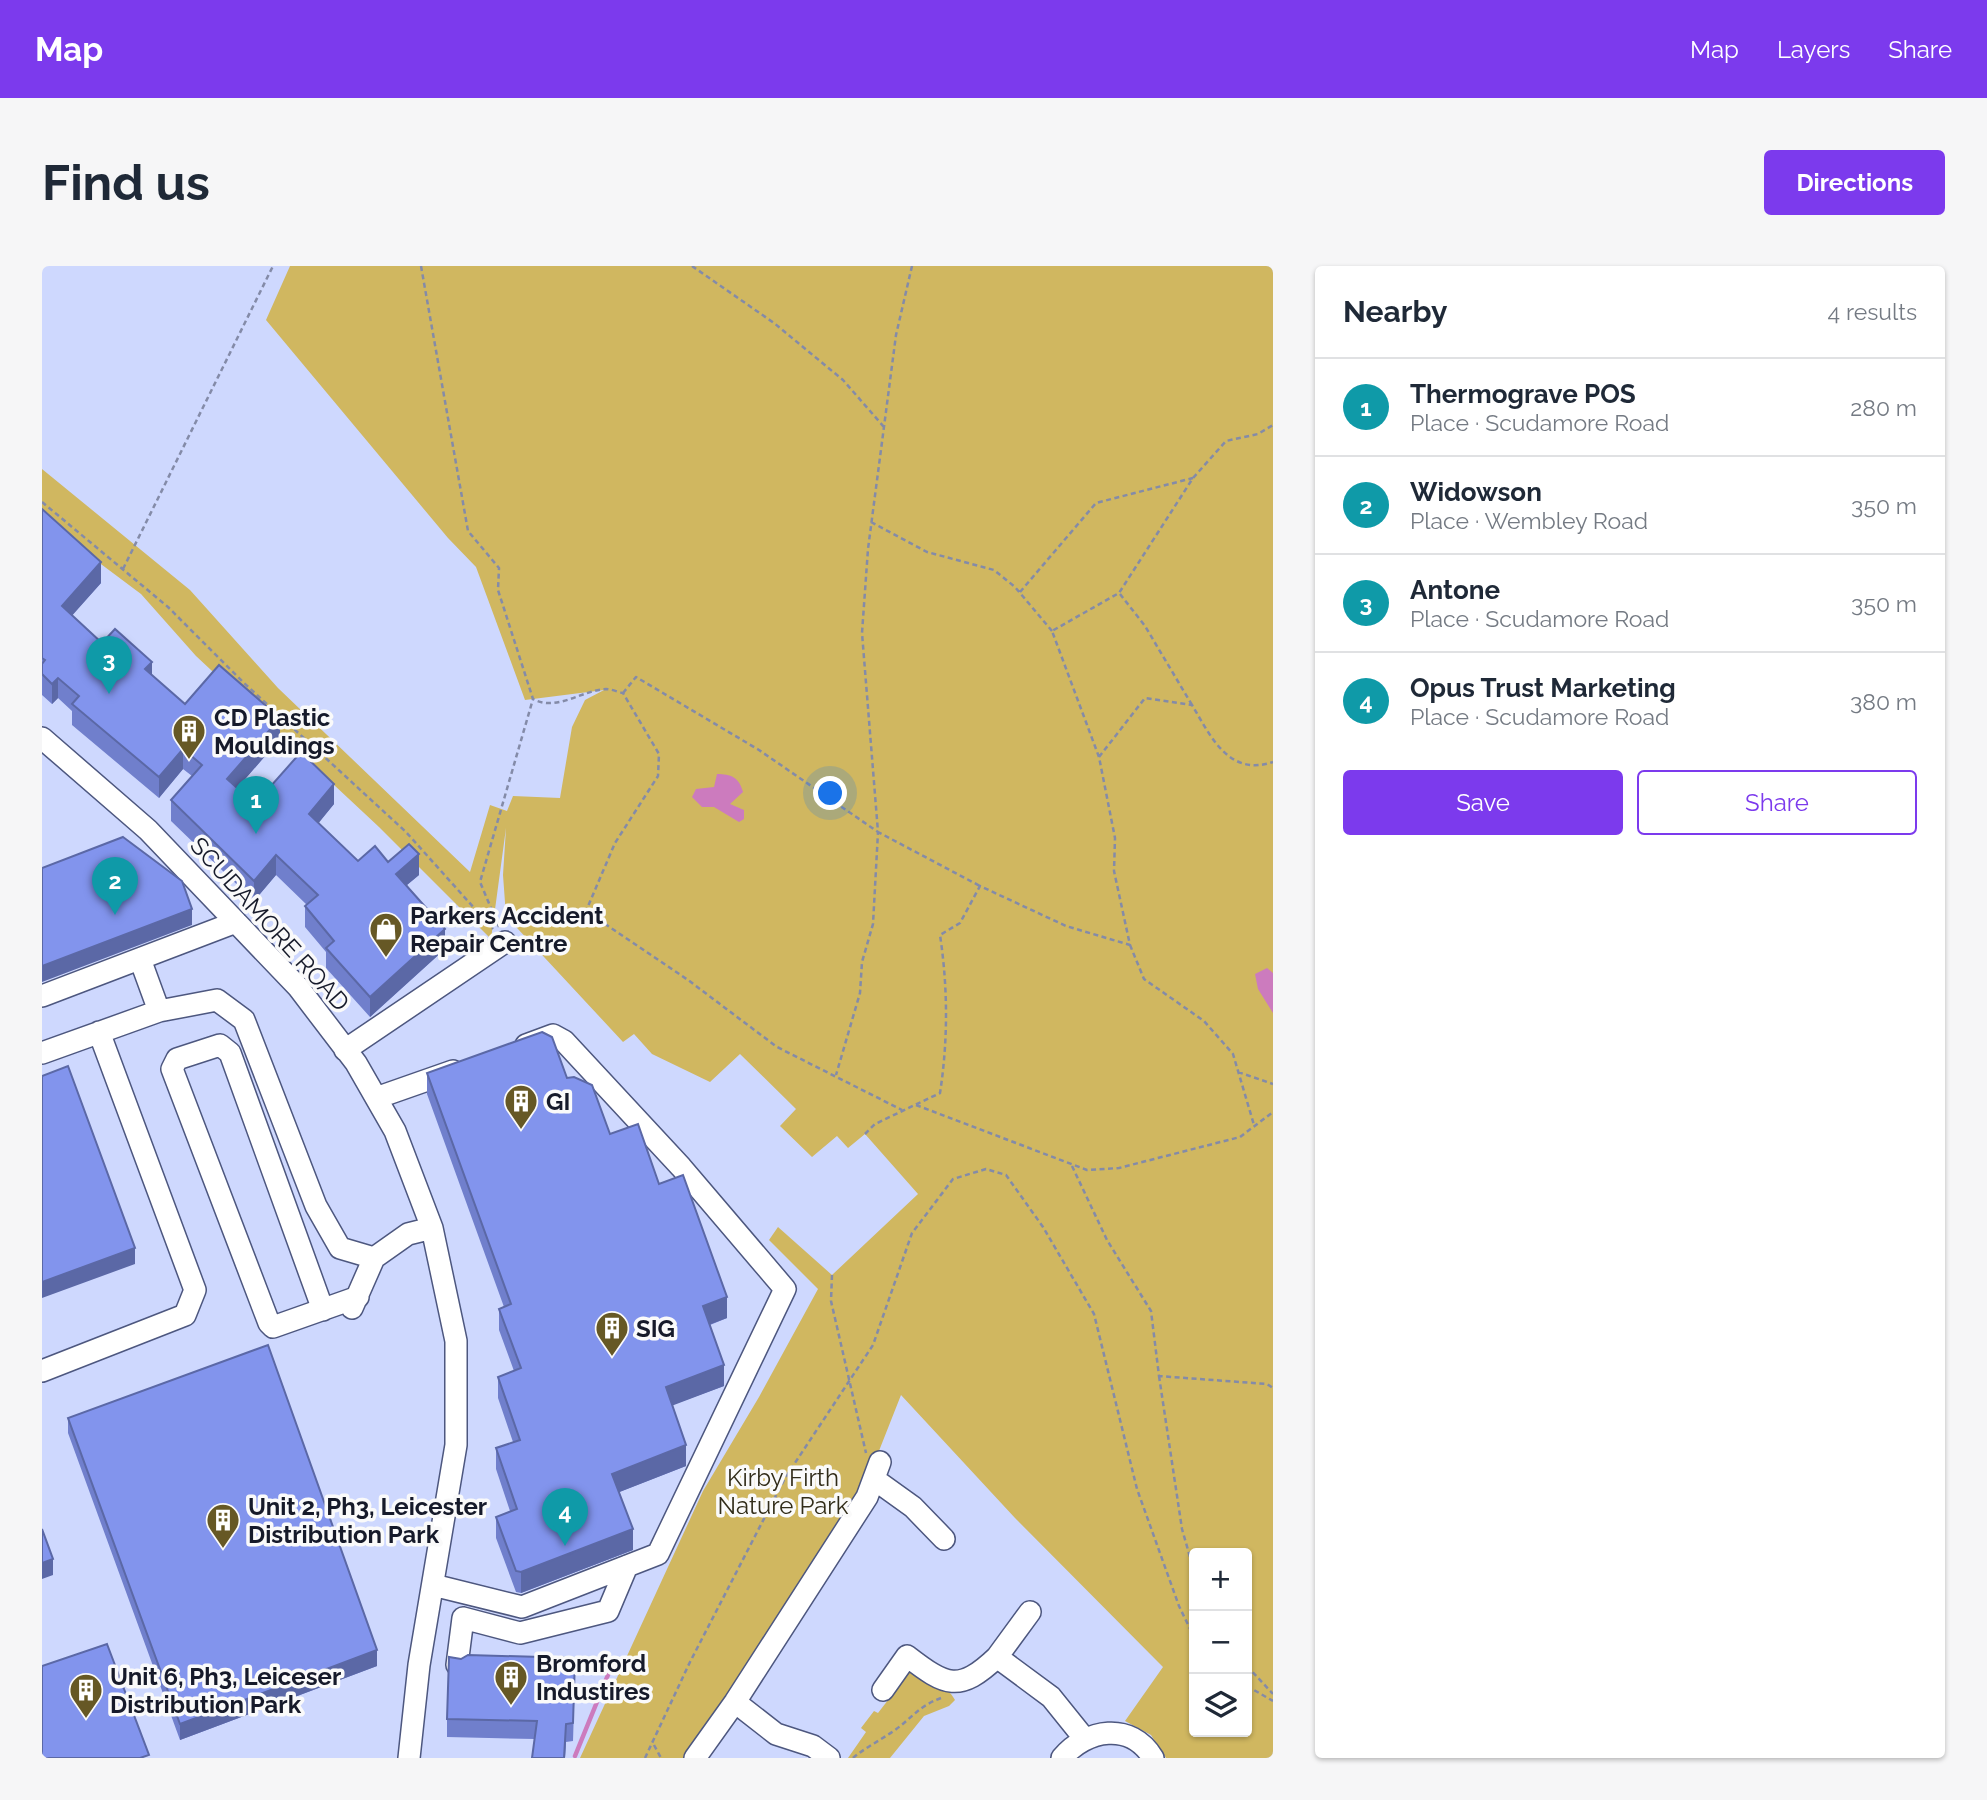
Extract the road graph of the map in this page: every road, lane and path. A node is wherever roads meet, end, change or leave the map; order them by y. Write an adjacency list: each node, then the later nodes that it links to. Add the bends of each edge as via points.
1 (273, 266): 10 (path)
2 (421, 266): 15 (path, via 468,531 499,568 498,590)
3 (692, 266): 6 (path, via 774,323 843,380)
4 (912, 266): 6 (path, via 896,335)
5 (1273, 425): 7 (path, via 1226,442)
6 (884, 427): 9 (path)
7 (1193, 478): 11 (path, via 1096,503); 12 (path)
8 (42, 502): 10 (path)
9 (871, 522): 11 (path, via 927,552 994,570); 20 (path, via 862,633)
10 (123, 569): 23 (path, via 406,832)
11 (1020, 592): 13 (path)
12 (1119, 593): 13 (path); 16 (path, via 1145,626)
13 (1052, 631): 18 (path)
14 (623, 693): 15 (path, via 606,689 541,704); 20 (path, via 636,677 760,750); 34 (path, via 659,754 658,776 615,843 586,911 777,1047)
15 (533, 699): 23 (path, via 480,882)
16 (1192, 705): 18 (path, via 1145,698); 19 (path, via 1218,750 1240,764)
17 (42, 738): 22 (street, SCUDAMORE ROAD, via 148,830)
18 (1099, 757): 24 (path, via 1115,838 1114,872)
19 (1273, 762)
20 (878, 832): 21 (path); 34 (path, via 873,924 862,962 860,993)
21 (980, 886): 24 (path, via 1066,926); 37 (path, via 960,923 940,935 946,1055 940,1093)
22 (236, 922): 25 (street); 29 (street, SCUDAMORE ROAD, via 298,987)
23 (505, 942): 29 (street)
24 (1130, 945): 33 (path, via 1144,979 1204,1021 1233,1054)
25 (140, 959): 26 (street); 27 (street)
26 (42, 996)
27 (159, 1011): 28 (street); 44 (street, via 217,1000 244,1020 316,1206)
28 (99, 1032): 30 (street); 49 (street, via 195,1290 186,1315)
29 (345, 1050): 36 (street, SCUDAMORE ROAD)
30 (42, 1053)
31 (503, 1053): 56 (street, via 553,1035 564,1041 681,1167 785,1289 658,1554)
32 (477, 1062): 36 (street)
33 (1238, 1072): 35 (path); 40 (path)
34 (835, 1076): 38 (path)
35 (1273, 1084)
36 (376, 1098): 43 (street, SCUDAMORE ROAD, via 395,1130)
37 (914, 1104): 38 (path); 42 (path)
38 (902, 1110): 41 (path)
39 (1273, 1112): 40 (path)
40 (1254, 1126): 42 (path, via 1240,1137 1119,1168 1087,1170)
41 (865, 1134)
42 (1071, 1164): 50 (path, via 1108,1240 1152,1311)
43 (432, 1228): 46 (street, via 408,1234); 57 (street, SCUDAMORE ROAD, via 456,1340 456,1445)
44 (332, 1234): 45 (street); 46 (street, via 340,1248)
45 (299, 1244): 48 (street); 48 (street, via 230,1053 220,1045 177,1059 172,1069 269,1323 272,1327)
46 (374, 1258): 48 (street, via 353,1306)
47 (832, 1275): 51 (path, via 831,1301)
48 (323, 1310)
49 (42, 1371)
50 (1159, 1376): 52 (path); 55 (path)
51 (848, 1382): 53 (path, via 869,1463); 59 (path, via 873,1345 912,1233 953,1179 986,1169 1006,1175 1094,1314 1137,1489); 70 (path, via 785,1478)
52 (1273, 1388)
53 (877, 1470): 54 (street); 68 (street, via 867,1497)
54 (944, 1539)
55 (1189, 1554)
56 (627, 1566): 57 (street, via 522,1607); 61 (street, via 608,1611 520,1633 463,1618)
57 (433, 1585): 71 (street, SCUDAMORE ROAD)
58 (1030, 1612): 60 (street)
59 (1189, 1627)
60 (997, 1657): 63 (street, via 975,1678); 69 (street, via 1051,1697)
61 (457, 1665)
62 (1252, 1672): 66 (path)
63 (955, 1681): 65 (street, via 930,1674 912,1647); 76 (path, via 948,1694 916,1710)
64 (1252, 1689): 67 (path)
65 (883, 1690)
66 (1273, 1695)
67 (1273, 1701)
68 (735, 1702): 74 (street); 75 (street, via 776,1734 813,1746)
69 (1084, 1738): 77 (street); 78 (street, via 1111,1732 1124,1735 1146,1746)
70 (654, 1742): 72 (path); 73 (path)
71 (410, 1758)
72 (646, 1758)
73 (661, 1758)
74 (695, 1758)
75 (829, 1758)
76 (853, 1758)
77 (1062, 1758)
78 (1153, 1758)

